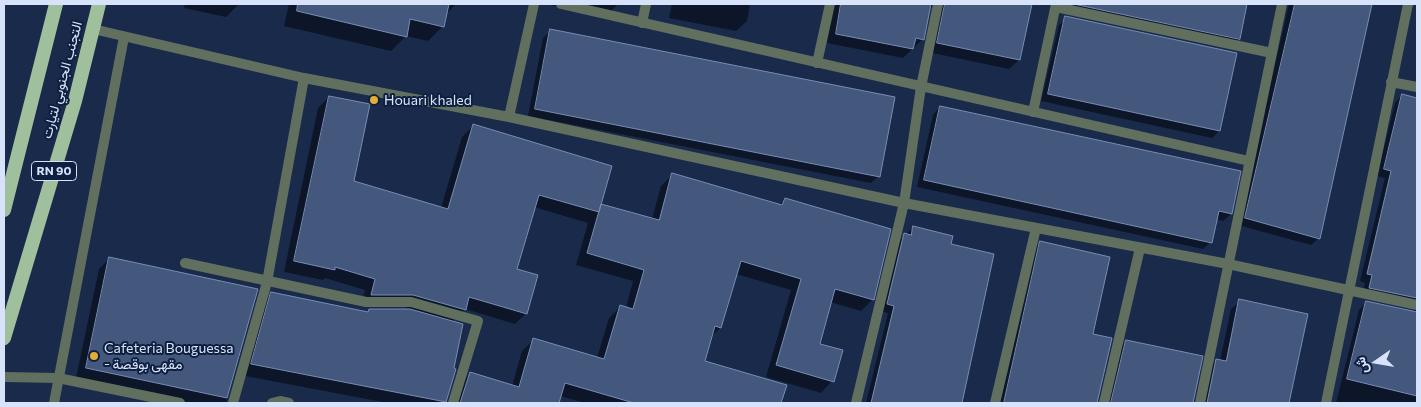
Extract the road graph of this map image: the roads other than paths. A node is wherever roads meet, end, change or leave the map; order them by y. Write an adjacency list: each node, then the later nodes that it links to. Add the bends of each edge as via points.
1 (56, 4): 24 (highway, التجنب الجنوبي لتيارت / RN 90)
2 (99, 4): 12 (highway, التجنب الجنوبي لتيارت / RN 90)
3 (534, 4): 21 (street)
4 (561, 4): 11 (street)
5 (646, 4): 11 (street)
6 (830, 4): 15 (street)
7 (938, 4): 18 (street)
8 (1282, 4): 14 (street)
9 (1408, 4): 17 (street)
10 (1056, 5): 14 (street); 20 (street)
11 (642, 23): 15 (street)
12 (93, 29): 13 (street); 32 (highway, التجنب الجنوبي لتيارت / RN 90, via 75,101)
13 (124, 37): 16 (street); 34 (street)
14 (1272, 53): 22 (street)
15 (817, 63): 18 (street)
16 (304, 78): 21 (street); 29 (street)
17 (1391, 82): 19 (street); 30 (street)
18 (921, 87): 20 (street); 23 (street)
19 (1417, 87)
20 (1033, 112): 22 (street)
21 (509, 117): 23 (street)
22 (1249, 162): 28 (street)
23 (904, 203): 25 (street); 42 (street)
24 (4, 210)
25 (1036, 228): 26 (street); 43 (street)
26 (1140, 248): 28 (street); 44 (street)
27 (185, 263): 29 (street)
28 (1228, 264): 30 (street); 45 (street)
29 (267, 282): 38 (street); 41 (street, via 366,302 411,302 478,321)
30 (1349, 288): 31 (street); 46 (street)
31 (1417, 305)
32 (4, 338)
33 (4, 377): 34 (street)
34 (58, 378): 35 (street); 36 (street)
35 (157, 401): 37 (street)
36 (54, 403)
37 (180, 403)
38 (233, 403)
39 (272, 403): 40 (street)
40 (289, 403)
41 (453, 403)
42 (856, 403)
43 (994, 403)
44 (1104, 403)
45 (1200, 403)
46 (1326, 403)

